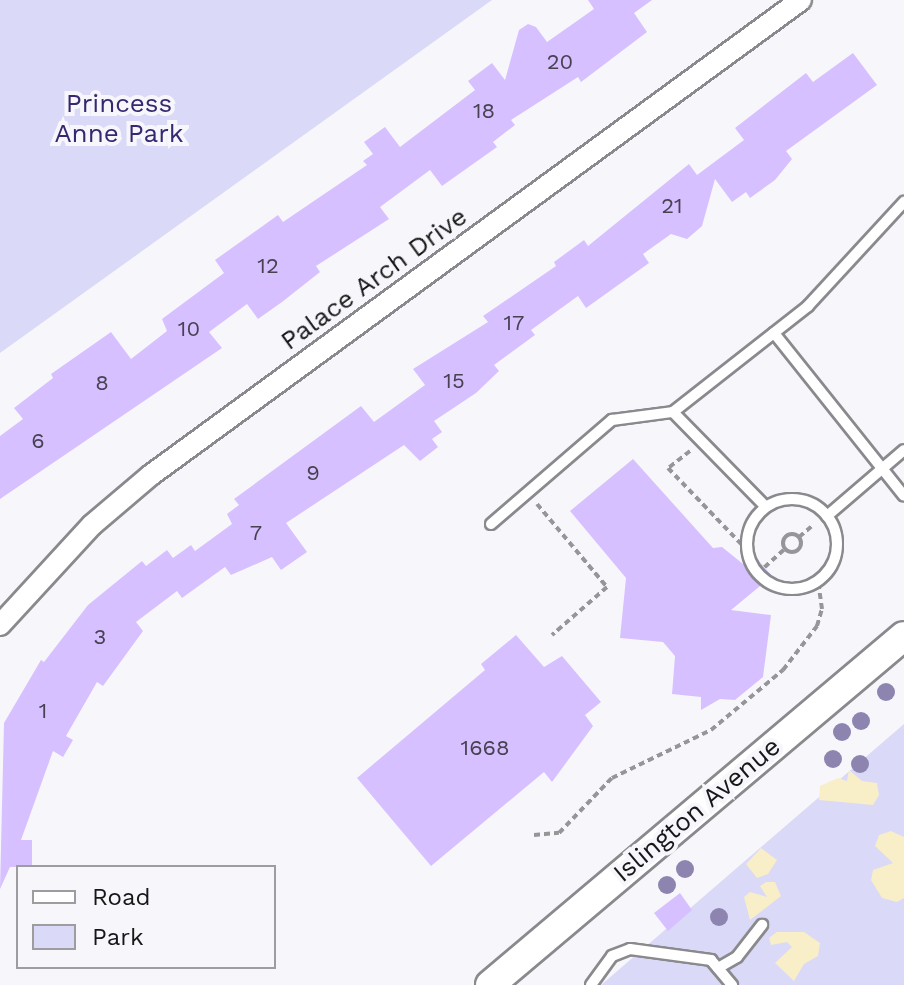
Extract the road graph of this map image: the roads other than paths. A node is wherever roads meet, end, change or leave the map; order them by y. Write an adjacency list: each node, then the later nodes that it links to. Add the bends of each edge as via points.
1 (801, 0): 11 (street, Palace Arch Drive, via 151,475 92,525)
2 (904, 202): 3 (lane, via 808,306)
3 (774, 333): 4 (lane); 6 (lane)
4 (673, 412): 8 (lane); 10 (lane, via 612,420)
5 (904, 450): 6 (lane)
6 (883, 468): 7 (lane); 9 (lane)
7 (904, 496)
8 (766, 507): 9 (lane, via 804,500); 9 (lane, via 748,531 747,550 757,574 781,589 818,582 836,555 838,541)
9 (827, 516)
10 (491, 524)
11 (0, 625)
12 (904, 636): 15 (main road, Islington Avenue)
13 (762, 925): 14 (lane, via 742,953)
14 (718, 968): 16 (lane, via 694,955 630,949 612,956); 17 (lane)
15 (490, 985)
16 (591, 985)
17 (732, 985)

